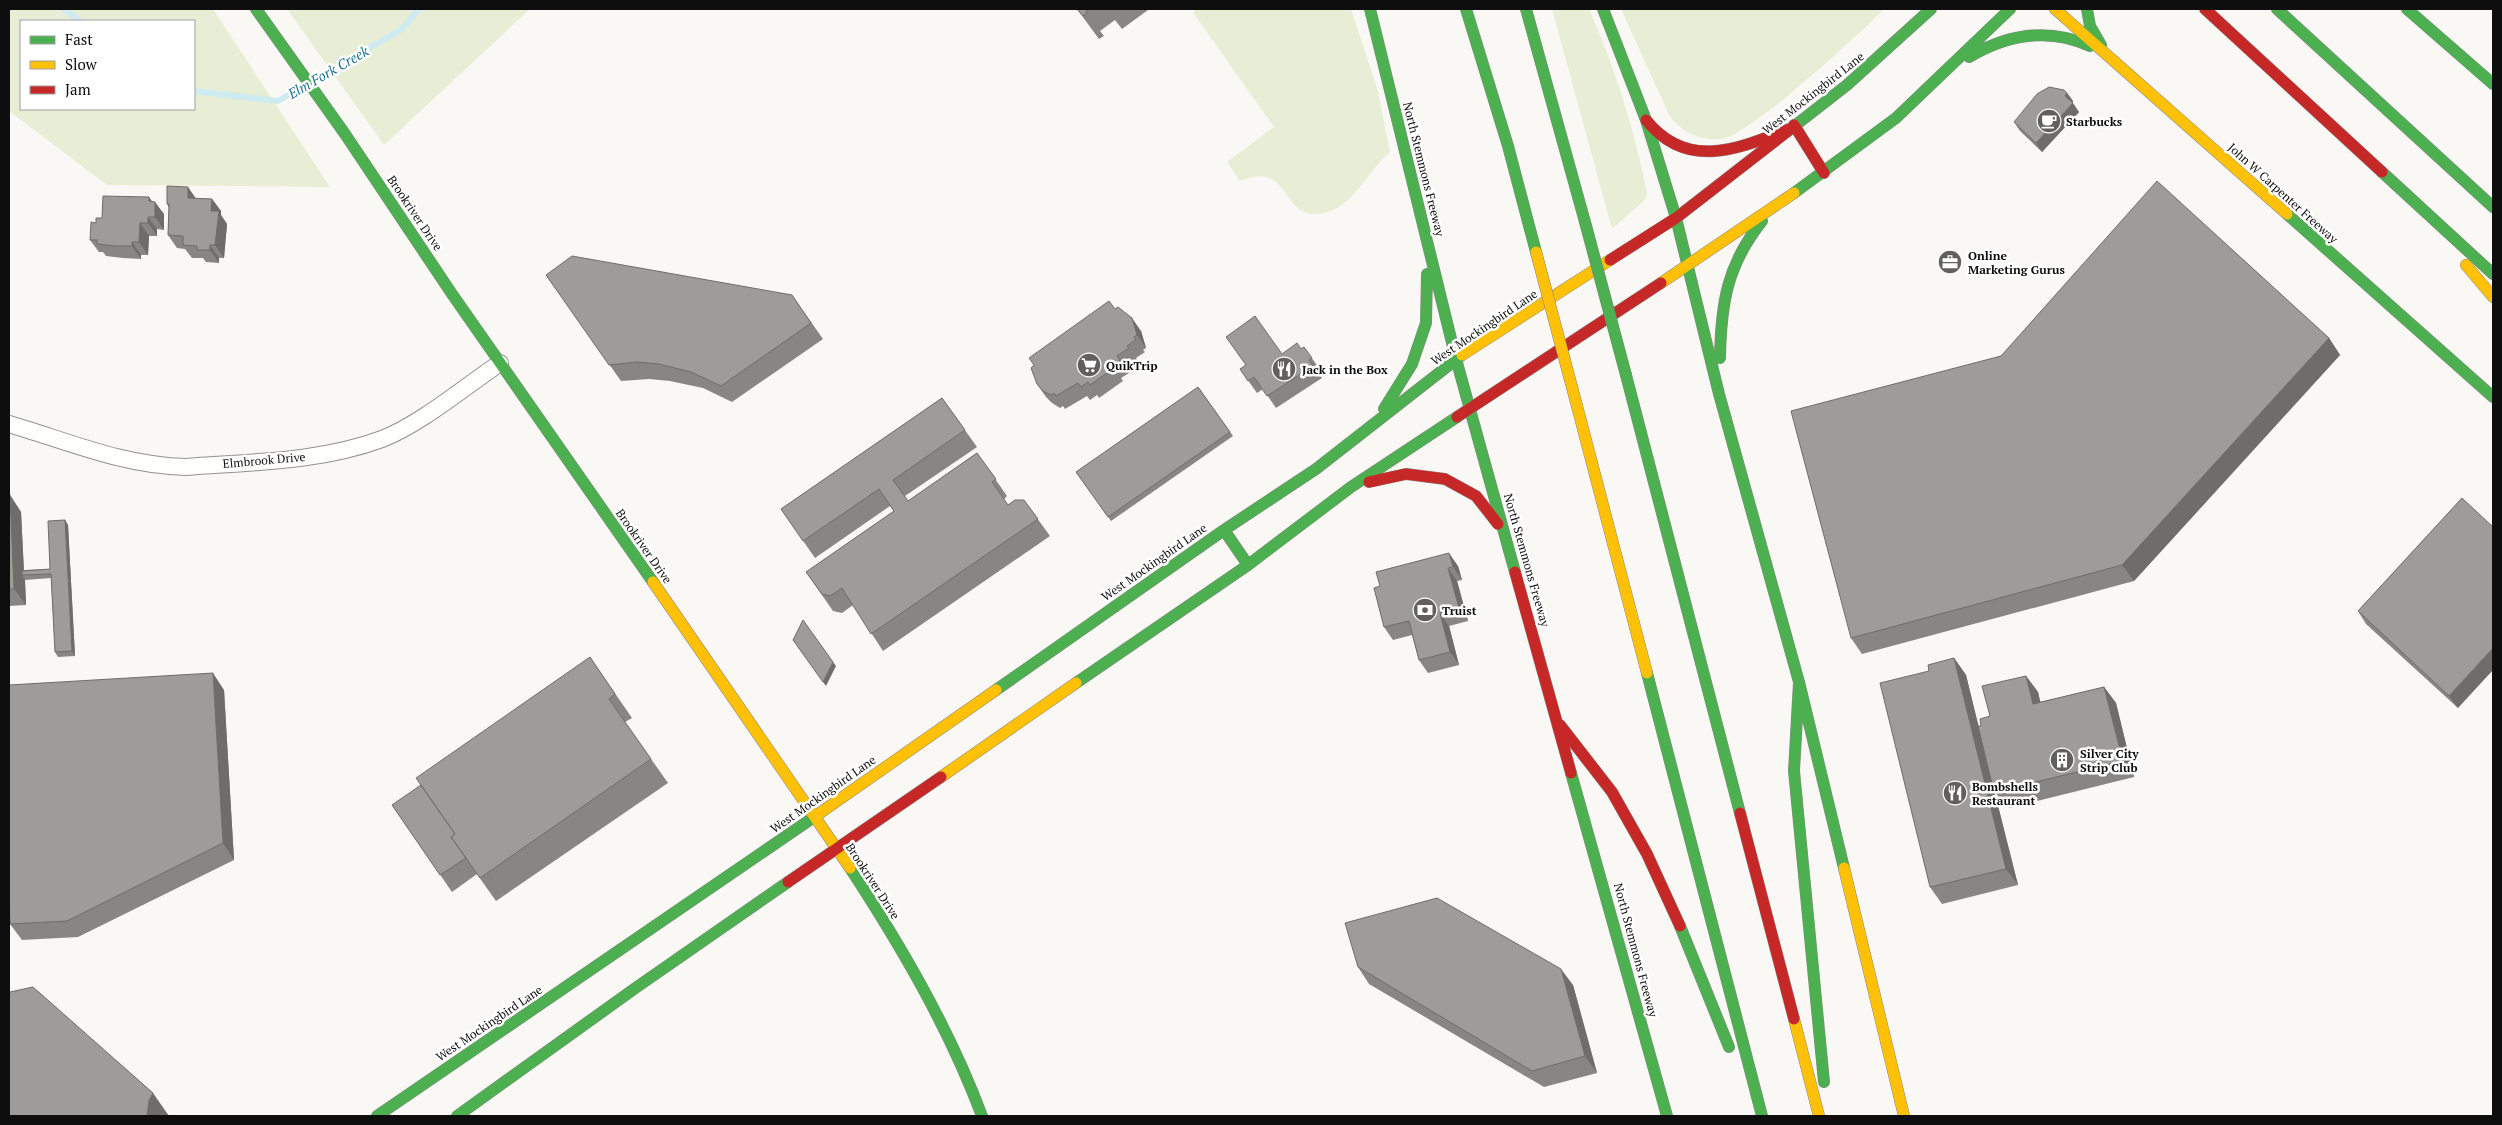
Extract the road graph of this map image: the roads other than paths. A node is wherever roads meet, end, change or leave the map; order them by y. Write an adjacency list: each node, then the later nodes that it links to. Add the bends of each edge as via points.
1 (1370, 9): 23 (main road, North Stemmons Freeway)
2 (1466, 9): 47 (main road, bridge, via 1508,146)
3 (1526, 9): 48 (main road, bridge, via 1626,375)
4 (1603, 9): 16 (main road)
5 (1931, 9): 17 (main road, West Mockingbird Lane, via 1862,72)
6 (2010, 9): 14 (main road)
7 (2055, 9): 13 (main road, John W Carpenter Freeway)
8 (2086, 9): 13 (main road, via 2090,26)
9 (2205, 9): 19 (main road)
10 (2277, 9): 21 (main road)
11 (2407, 9): 15 (main road)
12 (257, 11): 28 (main road, Brookriver Drive, via 345,134)
13 (2108, 56): 14 (main road, via 2059,34 2037,33 2010,39 1975,53); 30 (main road, John W Carpenter Freeway)
14 (1942, 75): 18 (main road, via 1896,118)
15 (2493, 84)
16 (1646, 120): 17 (main road, via 1662,138 1685,148 1710,153 1732,150); 22 (main road)
17 (1792, 127): 18 (main road); 22 (main road, West Mockingbird Lane)
18 (1824, 172): 20 (main road)
19 (2407, 195): 25 (main road); 26 (main road)
20 (1780, 201): 24 (main road); 29 (main road, via 1760,224 1730,272 1720,311)
21 (2493, 206)
22 (1676, 218): 24 (main road); 27 (main road, West Mockingbird Lane)
23 (1424, 226): 27 (main road, North Stemmons Freeway); 32 (main road, via 1428,286 1426,323 1412,364)
24 (1690, 265): 29 (main road); 31 (main road)
25 (2493, 274)
26 (2493, 297)
27 (1456, 359): 31 (main road, North Stemmons Freeway); 32 (main road, West Mockingbird Lane)
28 (500, 363): 33 (street, Elmbrook Drive, via 413,422 383,438 320,456 163,467 126,460); 40 (main road, Brookriver Drive)
29 (1720, 394): 38 (main road)
30 (2493, 397)
31 (1470, 410): 34 (main road); 36 (main road, North Stemmons Freeway)
32 (1380, 418): 35 (main road, West Mockingbird Lane, via 1316,469)
33 (9, 424)
34 (1351, 487): 36 (main road, via 1406,474 1445,479 1476,496); 37 (main road)
35 (1224, 530): 37 (main road); 40 (main road, West Mockingbird Lane)
36 (1504, 532): 39 (main road, North Stemmons Freeway)
37 (1248, 565): 41 (main road)
38 (1799, 682): 49 (main road, via 1794,771); 50 (main road)
39 (1560, 725): 45 (main road, North Stemmons Freeway); 46 (main road, via 1612,792 1647,854 1677,918)
40 (816, 817): 41 (main road, Brookriver Drive); 42 (main road, West Mockingbird Lane)
41 (836, 848): 43 (main road); 44 (main road, Brookriver Drive, via 875,906 925,992 966,1074)
42 (377, 1116)
43 (457, 1116)
44 (982, 1116)
45 (1667, 1116)
46 (1757, 1116)
47 (1762, 1116)
48 (1819, 1116)
49 (1828, 1116)
50 (1904, 1116)

